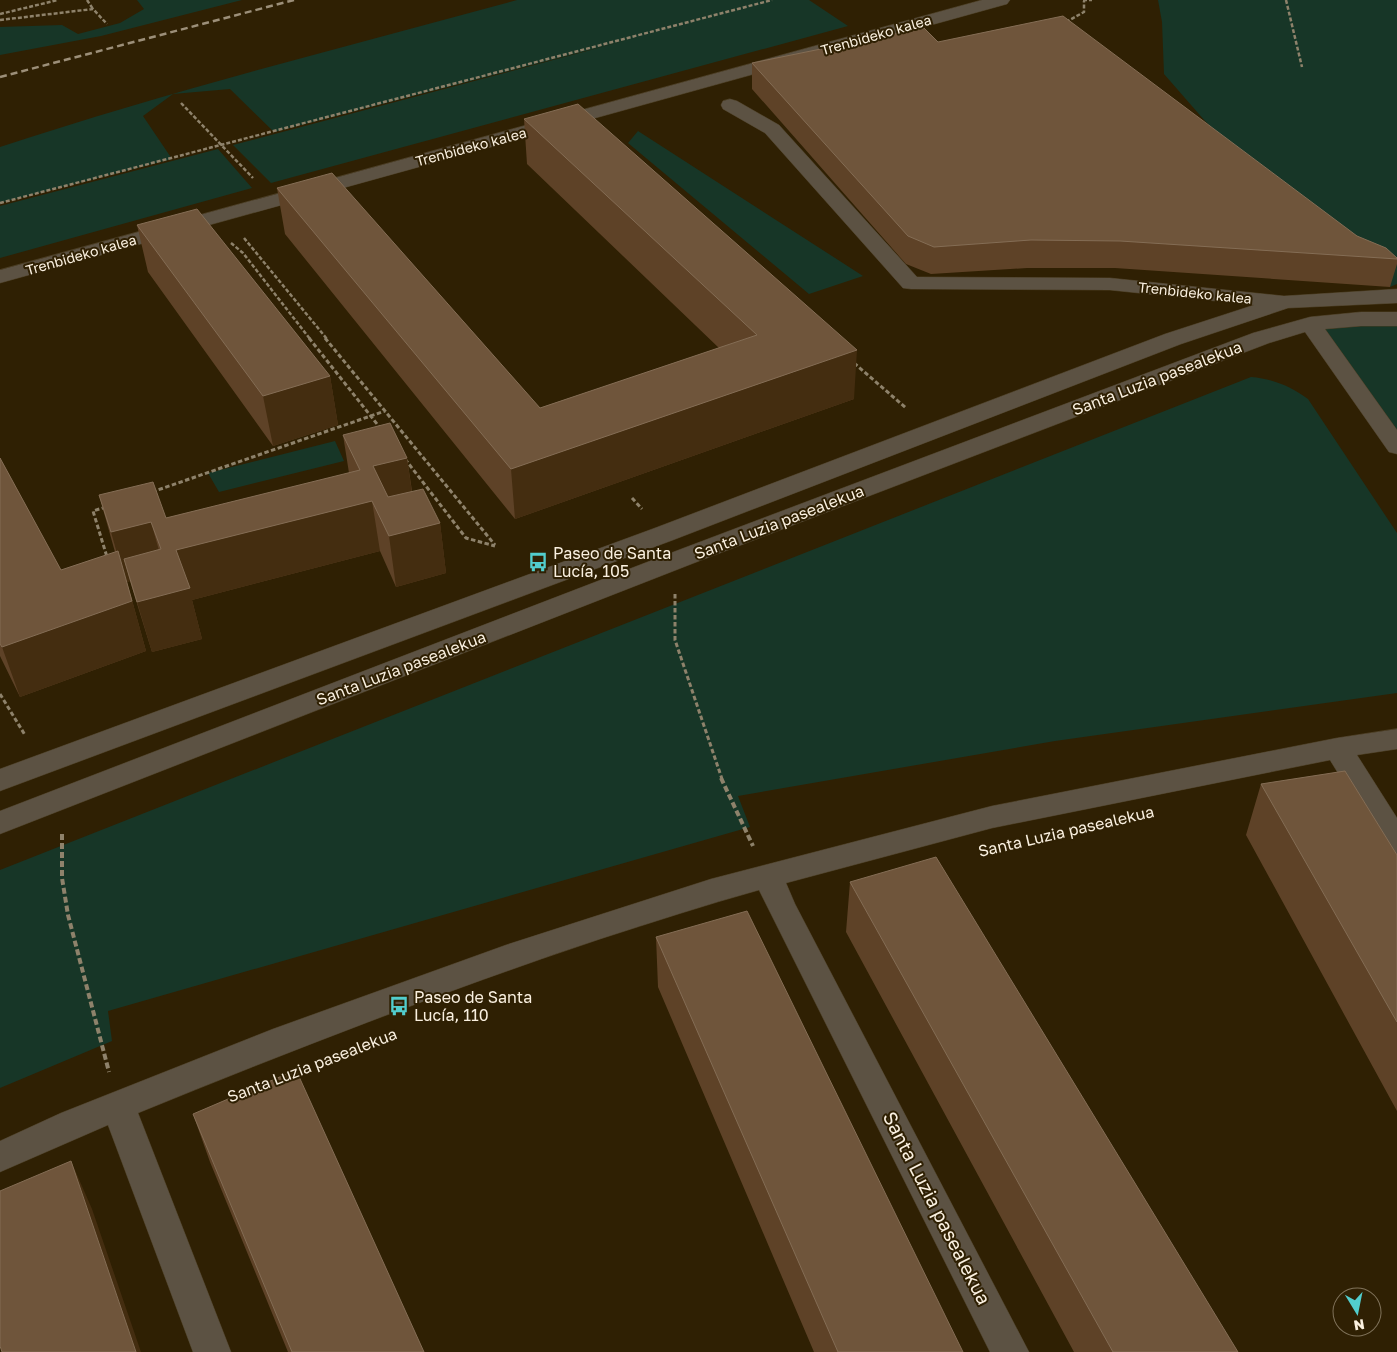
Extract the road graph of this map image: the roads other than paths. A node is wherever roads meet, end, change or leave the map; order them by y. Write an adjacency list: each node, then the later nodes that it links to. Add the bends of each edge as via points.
1 (1001, 0): 3 (street, Trenbideko kalea)
2 (730, 104): 5 (street, Trenbideko kalea, via 772,129 911,283 1110,284)
3 (0, 278)
4 (1397, 296): 5 (street, Santa Luzia pasealekua)
5 (1286, 302): 11 (street, Santa Luzia pasealekua, via 1173,339 664,534)
6 (1397, 319): 7 (street, Santa Luzia pasealekua)
7 (1310, 324): 8 (street); 12 (street, Santa Luzia pasealekua, via 1252,341)
8 (1397, 447)
9 (1397, 739): 10 (street, Santa Luzia pasealekua)
10 (1337, 748): 13 (street); 14 (street, Santa Luzia pasealekua, via 992,816)
11 (0, 780)
12 (0, 823)
13 (1397, 843)
14 (768, 876): 15 (street, Santa Luzia pasealekua, via 711,891 517,954 285,1039); 18 (street, Santa Luzia pasealekua)
15 (118, 1106): 16 (street, Santa Luzia pasealekua); 17 (street)
16 (0, 1157)
17 (212, 1352)
18 (1010, 1352)

